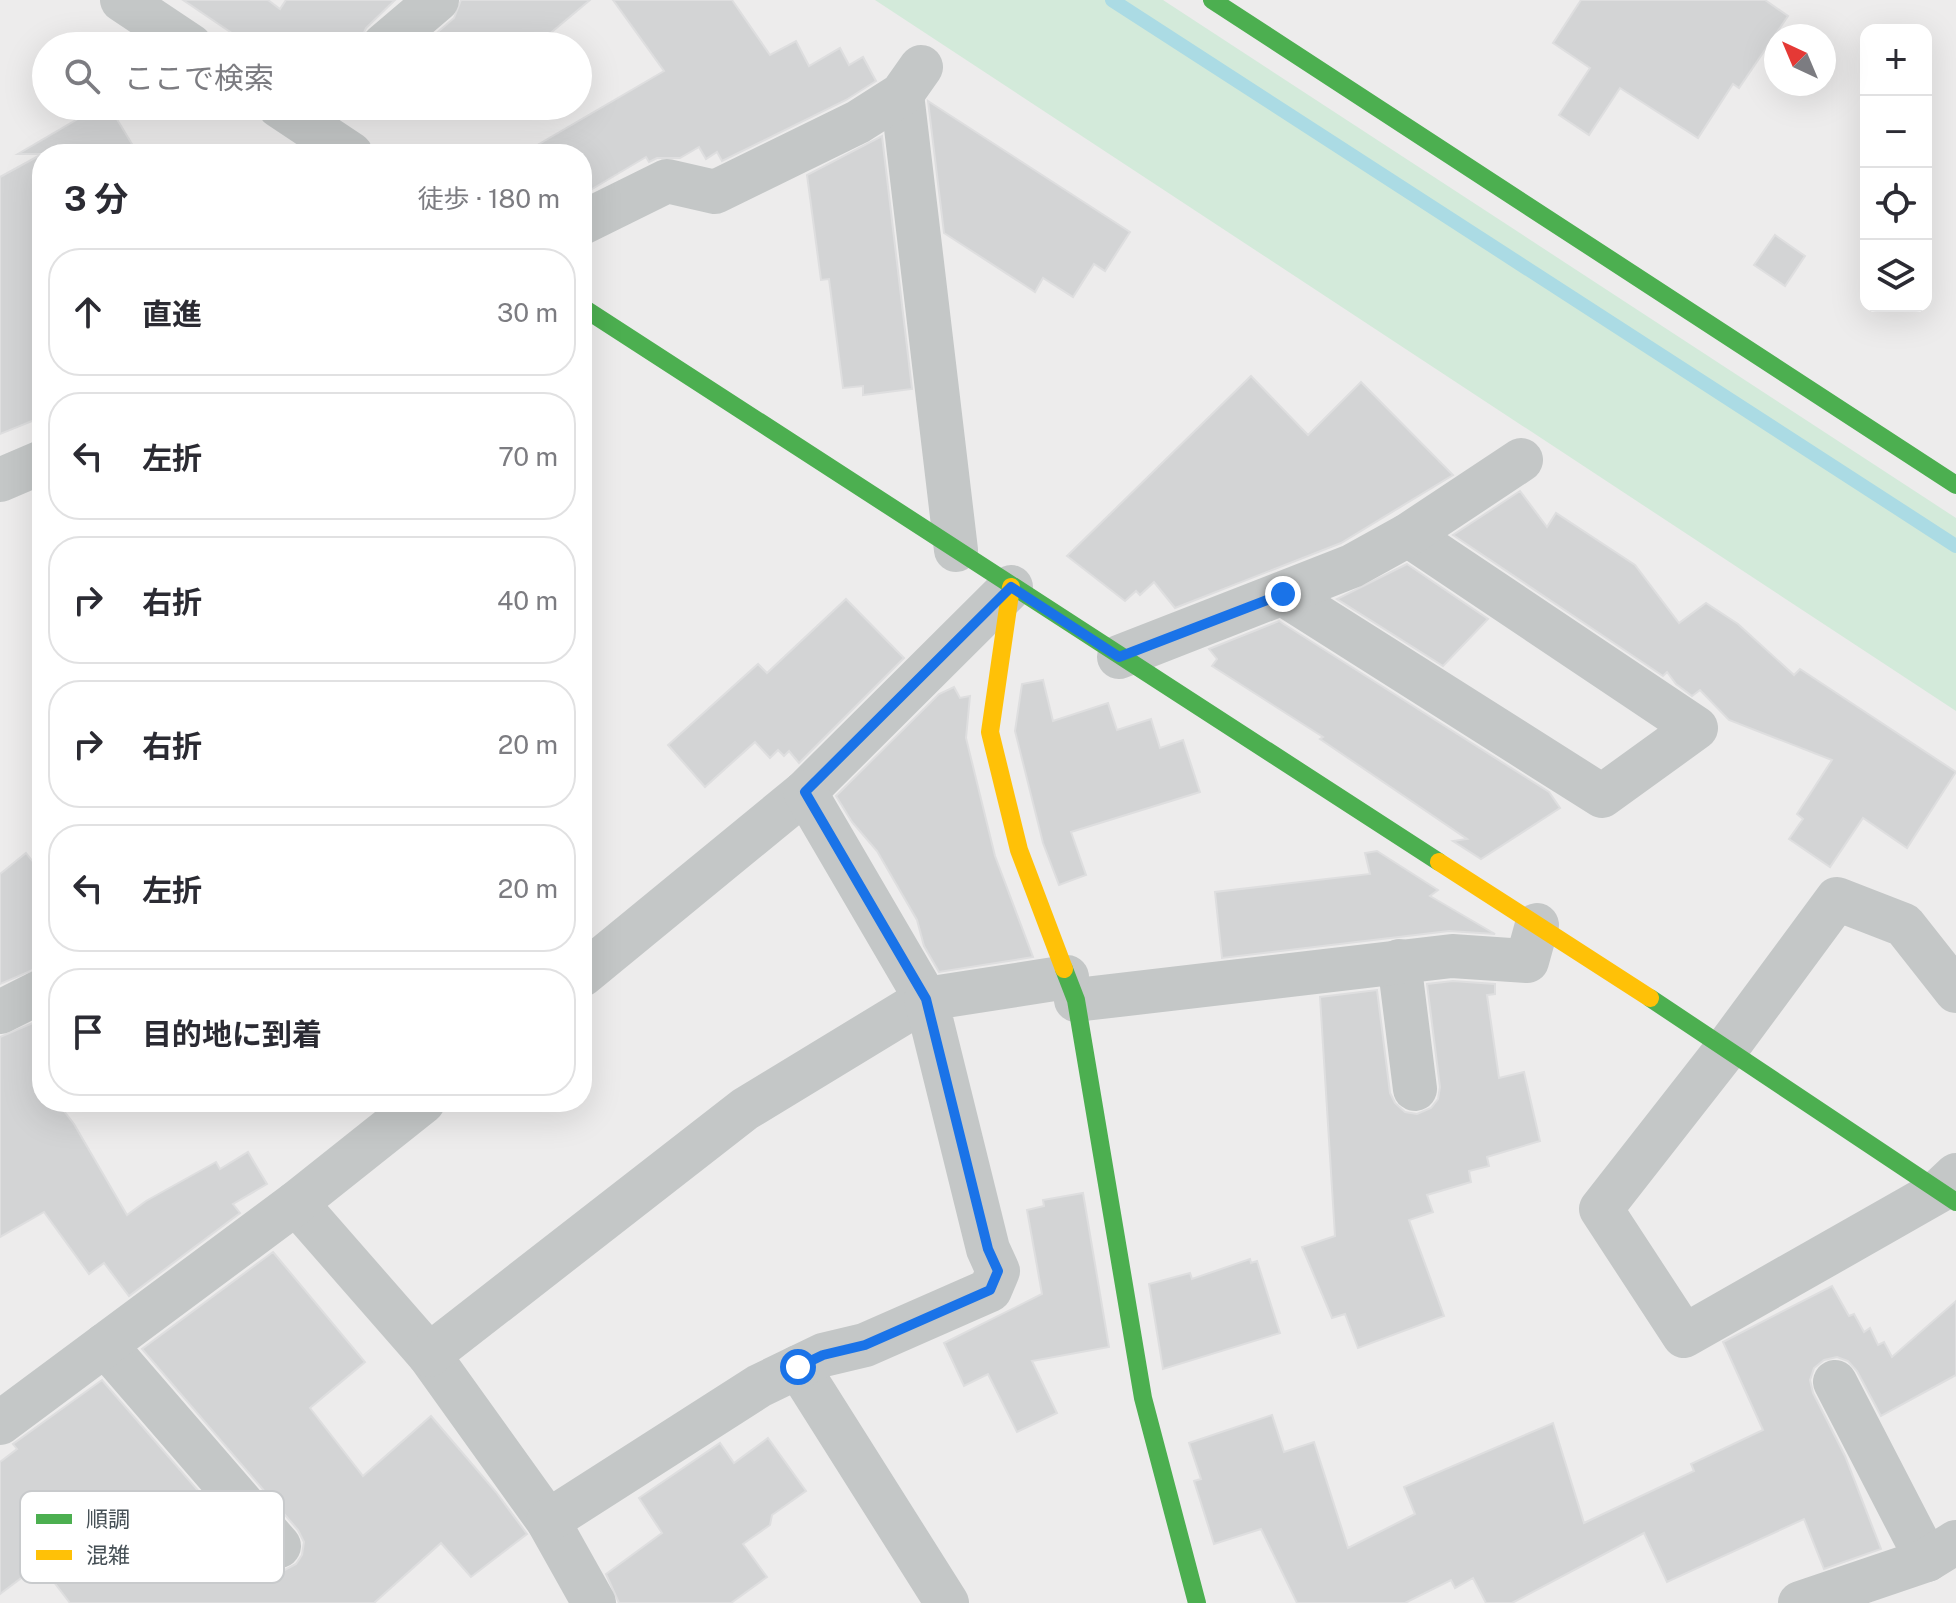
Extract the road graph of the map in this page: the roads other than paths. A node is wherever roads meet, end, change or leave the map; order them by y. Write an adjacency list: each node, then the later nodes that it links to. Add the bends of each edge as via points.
1 (122, 0): 4 (street)
2 (437, 0): 5 (street)
3 (1212, 0): 13 (street)
4 (170, 32)
5 (399, 32)
6 (300, 120): 7 (street)
7 (336, 144)
8 (592, 218): 15 (street, via 667,181 715,192 858,122 912,80)
9 (592, 313): 15 (street)
10 (1521, 460): 14 (street)
11 (32, 466): 12 (street)
12 (0, 480)
13 (1956, 485)
14 (1408, 535): 17 (street, via 1352,566); 17 (street, via 1696,728 1602,796)
15 (956, 550): 16 (street)
16 (1011, 587): 18 (street); 19 (street); 23 (street, via 990,732 1019,850)
17 (1283, 594): 18 (street)
18 (1119, 657): 20 (street)
19 (805, 792): 22 (street); 26 (street)
20 (1537, 925): 21 (street, via 1527,961 1452,956); 28 (street)
21 (1399, 961): 23 (street); 29 (street)
22 (592, 967)
23 (1071, 989): 26 (street); 43 (street, via 1143,1398)
24 (1956, 991): 28 (street, via 1904,925 1837,899)
25 (32, 996): 27 (street)
26 (926, 999): 34 (street, via 745,1109); 35 (street, via 988,1249 998,1271 990,1290 865,1345)
27 (0, 1012)
28 (1727, 1048): 31 (street); 31 (street, via 1601,1209 1684,1336)
29 (1415, 1089)
30 (410, 1112): 32 (street)
31 (1950, 1189)
32 (296, 1203): 33 (street); 34 (street)
33 (105, 1345): 37 (street); 38 (street)
34 (429, 1355): 39 (street)
35 (798, 1367): 39 (street, via 759,1386); 42 (street)
36 (1835, 1382): 40 (street)
37 (0, 1423)
38 (231, 1491)
39 (548, 1521): 41 (street)
40 (1942, 1551): 44 (street)
41 (594, 1603)
42 (947, 1603)
43 (1197, 1603)
44 (1800, 1603)

